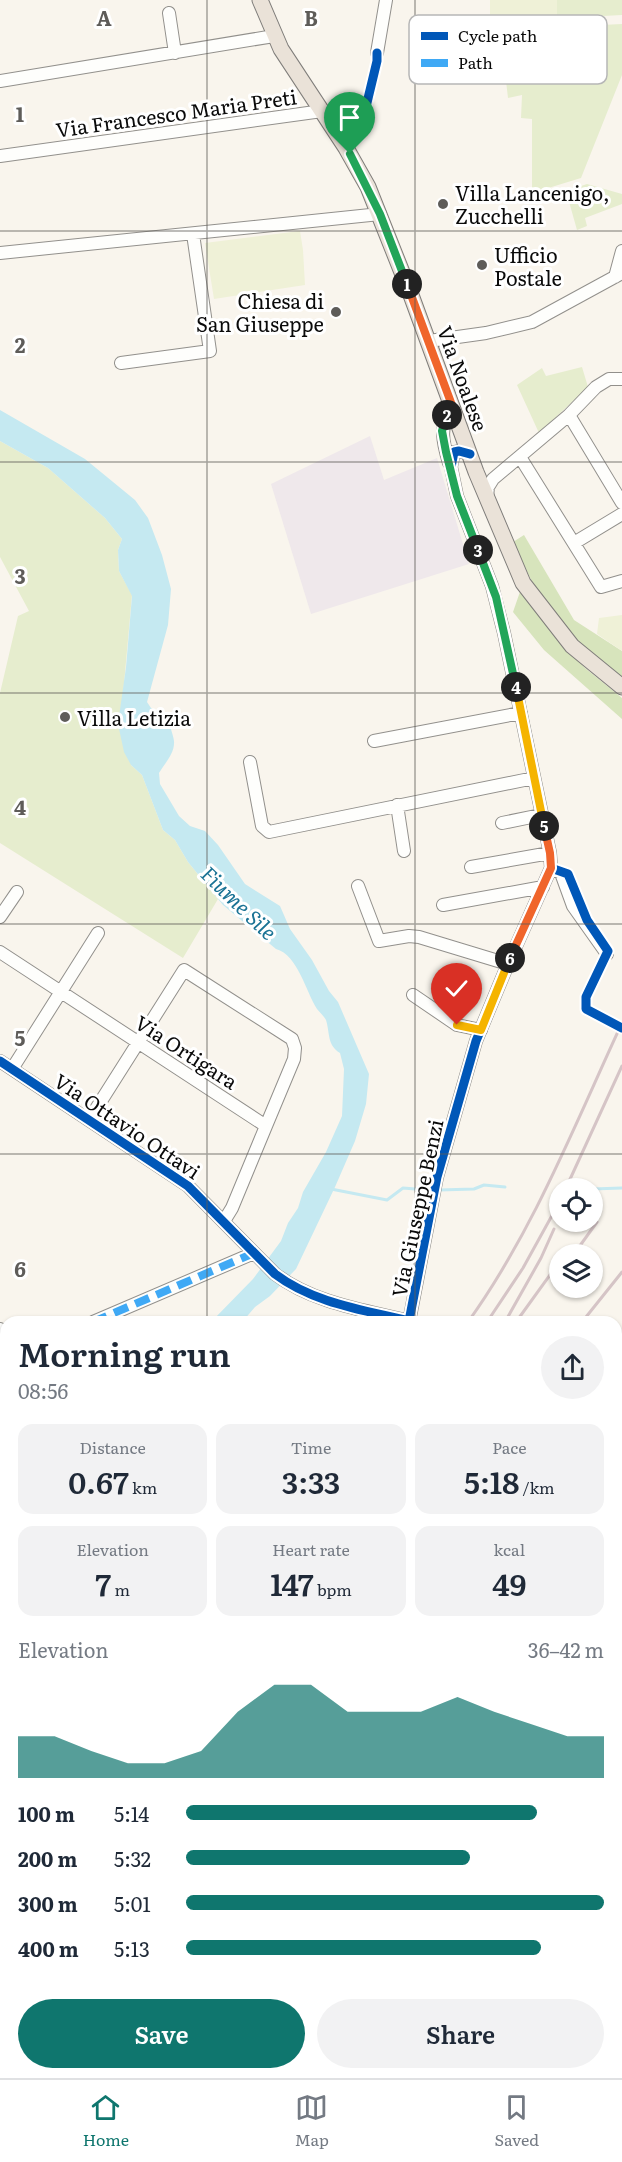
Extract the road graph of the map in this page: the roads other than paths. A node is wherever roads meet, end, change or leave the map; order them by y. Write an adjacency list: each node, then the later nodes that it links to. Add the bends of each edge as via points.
1 (386, 0): 6 (street)
2 (265, 1): 4 (main road, Via Noalese)
3 (169, 13): 5 (street)
4 (274, 36): 5 (street); 8 (main road, Via Noalese)
5 (175, 53): 7 (street)
6 (377, 53)
7 (0, 81)
8 (322, 111): 9 (street, Via Francesco Maria Preti); 10 (main road, Via Noalese, via 357,165)
9 (0, 156)
10 (380, 214): 11 (street); 15 (main road, Via Noalese)
11 (193, 234): 13 (street); 16 (street, via 210,351)
12 (622, 251): 14 (street)
13 (0, 253)
14 (618, 275): 15 (street, via 532,322)
15 (429, 341): 18 (main road, Via Noalese)
16 (121, 363)
17 (622, 380): 19 (street, via 609,379 596,387)
18 (453, 408): 20 (main road, Via Noalese); 22 (street, via 442,431)
19 (569, 415): 21 (street); 24 (street)
20 (470, 454): 22 (street, via 454,452); 23 (main road, Via Noalese)
21 (520, 457): 23 (street, via 493,479); 26 (street)
22 (451, 466): 29 (street, via 457,496 496,597)
23 (487, 498): 28 (main road, Via Noalese, via 523,583 572,646)
24 (622, 503)
25 (622, 514): 26 (street)
26 (573, 543): 27 (street, via 601,587)
27 (622, 581)
28 (622, 687)
29 (521, 713): 30 (street); 32 (street)
30 (374, 741)
31 (250, 762): 33 (street, via 262,826 269,832)
32 (534, 778): 33 (street); 34 (street)
33 (397, 805): 36 (street)
34 (541, 816): 35 (street); 37 (street)
35 (502, 823)
36 (404, 851)
37 (550, 853): 38 (street); 39 (street)
38 (471, 867)
39 (551, 868): 41 (street, Via Giuseppe Benzi); 47 (street, via 561,873 573,906)
40 (358, 886): 48 (street, via 379,942 419,937)
41 (543, 887): 43 (street); 48 (street, Via Giuseppe Benzi)
42 (17, 892): 44 (street)
43 (443, 905)
44 (0, 917)
45 (98, 933): 49 (street)
46 (0, 952): 49 (street, Via Ortigara)
47 (607, 954)
48 (508, 964): 51 (street, Via Giuseppe Benzi)
49 (59, 991): 52 (street, Via Ortigara); 54 (street)
50 (413, 995): 51 (street, via 457,1025)
51 (481, 1030): 61 (street, Via Giuseppe Benzi, via 437,1177)
52 (137, 1042): 55 (street); 56 (street, Via Ortigara); 56 (street, via 184,970 288,1035 295,1053)
53 (0, 1061): 54 (street, Via Ottavio Ottavi)
54 (12, 1069): 55 (street, Via Ottavio Ottavi)
55 (88, 1120): 57 (street, Via Ottavio Ottavi, via 178,1178)
56 (266, 1126): 57 (street)
57 (224, 1221): 58 (street, Via Ottavio Ottavi)
58 (258, 1256): 59 (street); 60 (street, Via Ottavio Ottavi, via 292,1285)
59 (108, 1316)
60 (387, 1316)
61 (410, 1316)

